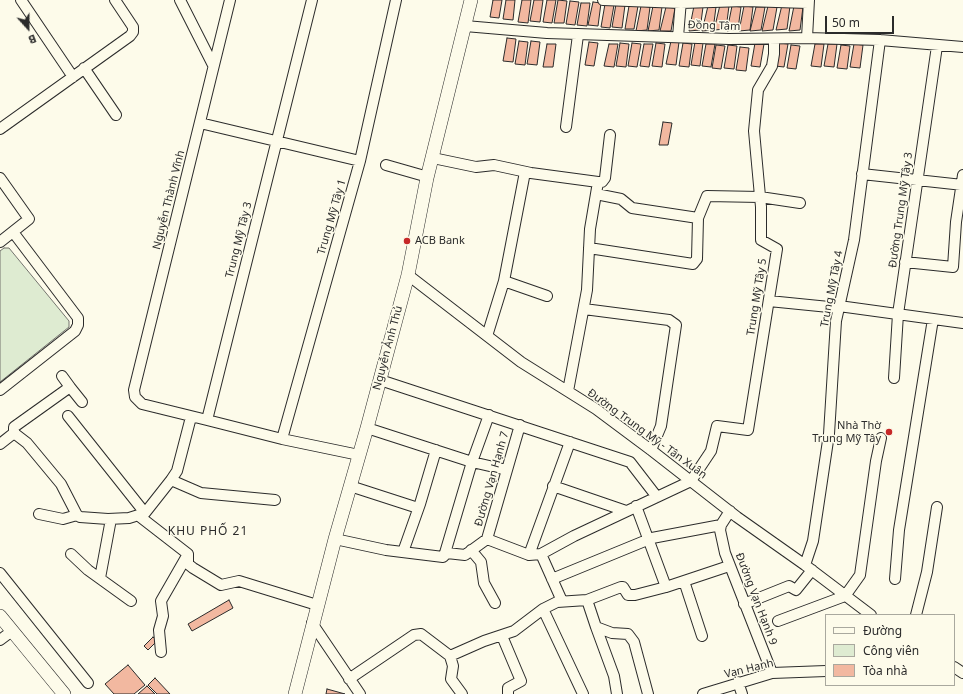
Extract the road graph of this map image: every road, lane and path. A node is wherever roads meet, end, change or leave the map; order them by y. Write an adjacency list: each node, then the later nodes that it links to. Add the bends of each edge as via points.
1 (21, 0): 22 (street)
2 (115, 0): 21 (street, via 133,27 133,32)
3 (180, 0): 20 (street)
4 (230, 0): 20 (street, Nguyễn Thành Vĩnh)
5 (312, 0): 28 (street, Trung Mỹ Tây 3)
6 (396, 0): 30 (street, Trung Mỹ Tây 1)
7 (472, 0): 12 (main road, Nguyễn Ảnh Thủ)
8 (603, 0): 9 (street)
9 (681, 1): 10 (street); 14 (street)
10 (745, 1): 11 (street)
11 (808, 1): 15 (street)
12 (465, 26): 13 (street, Đồng Tâm); 29 (main road, Nguyễn Ảnh Thủ)
13 (578, 34): 14 (street, Đồng Tâm); 25 (street)
14 (678, 37): 16 (street, Đồng Tâm)
15 (807, 38): 16 (street, Đồng Tâm); 17 (street, Đồng Tâm)
16 (774, 39): 40 (street, Trung Mỹ Tây 5, via 772,66 758,90 754,131)
17 (880, 40): 18 (street, Đồng Tâm); 33 (street, Trung Mỹ Tây 4)
18 (937, 46): 19 (street, Đồng Tâm); 36 (street, Đường Trung Mỹ Tây 3)
19 (963, 47)
20 (213, 65): 24 (street, Nguyễn Thành Vĩnh)
21 (84, 68): 22 (street); 23 (street)
22 (73, 77): 26 (street)
23 (116, 115)
24 (200, 123): 28 (street); 66 (street, Nguyễn Thành Vĩnh, via 134,390 135,397 142,404)
25 (566, 127)
26 (0, 129)
27 (610, 135): 37 (street, via 605,178)
28 (276, 140): 30 (street); 67 (street, Trung Mỹ Tây 3)
29 (433, 158): 32 (street); 34 (main road, Nguyễn Ảnh Thủ)
30 (360, 161): 72 (street, Trung Mỹ Tây 1)
31 (386, 165): 34 (street)
32 (525, 172): 37 (street); 48 (street)
33 (862, 174): 36 (street); 51 (street, Trung Mỹ Tây 4, via 854,240)
34 (428, 177): 47 (main road, Nguyễn Ảnh Thủ)
35 (0, 178): 43 (street, via 29,219)
36 (917, 179): 38 (street); 46 (street, Đường Trung Mỹ Tây 3)
37 (598, 182): 39 (street)
38 (962, 182): 46 (street, via 953,267)
39 (596, 194): 42 (street, via 621,199 632,208); 45 (street)
40 (760, 197): 41 (street); 42 (street, via 707,196); 50 (street, Trung Mỹ Tây 5, via 761,240 777,249)
41 (800, 202)
42 (698, 218): 45 (street, via 698,259 693,264)
43 (13, 232): 44 (street); 61 (street, via 78,318 78,325 75,331)
44 (0, 242)
45 (589, 248): 52 (street)
46 (905, 262): 53 (street, Đường Trung Mỹ Tây 3)
47 (408, 275): 56 (street, Đường Trung Mỹ - Tân Xuân); 59 (main road, Nguyễn Ảnh Thủ)
48 (504, 281): 49 (street); 56 (street)
49 (547, 296)
50 (769, 301): 51 (street); 81 (street, Trung Mỹ Tây 5, via 748,430 717,426 711,452)
51 (839, 307): 53 (street); 107 (street, Trung Mỹ Tây 4, via 829,434)
52 (584, 309): 62 (street); 76 (street, via 669,320 676,325 661,426)
53 (898, 314): 54 (street); 58 (street, Đường Trung Mỹ Tây 3)
54 (933, 319): 55 (street); 111 (street, via 899,530)
55 (963, 323)
56 (487, 336): 62 (street, Đường Trung Mỹ - Tân Xuân, via 521,362)
57 (62, 376): 60 (street)
58 (894, 378)
59 (380, 380): 64 (street); 69 (main road, Nguyễn Ảnh Thủ)
60 (70, 387): 63 (street); 70 (street, via 14,427)
61 (0, 390)
62 (568, 392): 76 (street, Đường Trung Mỹ - Tân Xuân)
63 (82, 402)
64 (489, 415): 68 (street); 78 (street)
65 (68, 416): 92 (street)
66 (191, 417): 67 (street); 80 (street, via 177,471)
67 (207, 420): 72 (street)
68 (520, 425): 73 (street); 79 (street, Đường Vạn Hạnh 7)
69 (367, 428): 75 (street); 77 (main road, Nguyễn Ảnh Thủ)
70 (14, 433): 74 (street); 93 (street, via 27,443 61,484)
71 (881, 438): 114 (street, via 860,575)
72 (282, 439): 77 (street)
73 (570, 442): 83 (street); 84 (street, via 630,462)
74 (0, 444)
75 (436, 450): 78 (street); 88 (street)
76 (651, 450): 81 (street, Đường Trung Mỹ - Tân Xuân)
77 (359, 455): 82 (main road, Nguyễn Ảnh Thủ)
78 (472, 462): 79 (street); 101 (street)
79 (507, 470): 97 (street, Đường Vạn Hạnh 7)
80 (171, 480): 85 (street, via 201,493); 92 (street)
81 (691, 481): 84 (street); 90 (street, Đường Trung Mỹ - Tân Xuân)
82 (350, 486): 88 (street); 96 (main road, Nguyễn Ảnh Thủ)
83 (553, 486): 89 (street); 105 (street)
84 (657, 497): 86 (street)
85 (275, 500)
86 (636, 506): 89 (street); 98 (street)
87 (937, 507): 123 (street, via 927,572)
88 (418, 508): 100 (street)
89 (626, 511): 104 (street)
90 (730, 511): 95 (street); 107 (street, Đường Trung Mỹ - Tân Xuân)
91 (39, 514): 93 (street, via 63,519)
92 (142, 514): 94 (street); 103 (street)
93 (77, 515): 94 (street, via 85,518)
94 (111, 519): 109 (street)
95 (721, 525): 98 (street); 106 (street, Đường Vạn Hạnh 9)
96 (335, 539): 100 (street); 120 (main road, Nguyễn Ảnh Thủ)
97 (487, 539): 99 (street); 105 (street)
98 (649, 539): 110 (street); 113 (street)
99 (471, 550): 101 (street, via 465,555); 118 (street, via 480,562 484,583)
100 (403, 552): 101 (street, via 443,557)
101 (445, 553)
102 (71, 554): 109 (street)
103 (188, 554): 120 (street, via 188,564 221,585 239,581); 132 (street, via 161,601)
104 (542, 554): 105 (street); 110 (street)
105 (529, 555)
106 (729, 566): 112 (street); 119 (street, Đường Vạn Hạnh 9)
107 (808, 567): 114 (street, Đường Trung Mỹ - Tân Xuân); 119 (street, Trung Mỹ Tây 4, via 796,590 789,586)
108 (0, 573): 138 (street)
109 (100, 578): 116 (street)
110 (552, 579): 117 (street)
111 (895, 579)
112 (684, 581): 113 (street); 130 (street)
113 (666, 587): 115 (street, via 630,596 621,587)
114 (846, 596): 122 (street, Đường Trung Mỹ - Tân Xuân); 125 (street)
115 (586, 600): 117 (street); 127 (street)
116 (132, 601)
117 (562, 601): 121 (street)
118 (496, 603)
119 (744, 604): 135 (street, Đường Vạn Hạnh 9)
120 (317, 605): 126 (main road, Nguyễn Ảnh Thủ)
121 (543, 609): 129 (street, via 524,625); 144 (street)
122 (870, 614)
123 (916, 614)
124 (0, 616): 128 (main road)
125 (778, 621)
126 (312, 623): 136 (street); 140 (main road, Nguyễn Ảnh Thủ)
127 (596, 627): 145 (street, via 614,676); 146 (street, via 612,633 628,634 634,642)
128 (12, 631): 131 (street); 139 (main road)
129 (502, 636): 133 (street); 143 (street, via 521,681 508,688)
130 (702, 636)
131 (0, 640)
132 (161, 652)
133 (450, 656): 136 (street, via 418,634); 142 (street, via 453,666 451,678)
134 (825, 671): 135 (street, Vạn Hạnh)
135 (772, 674): 137 (street, Vạn Hạnh)
136 (349, 679): 141 (street)
137 (738, 682): 147 (street, Vạn Hạnh); 148 (street)
138 (88, 683)
139 (64, 694)
140 (295, 694)
141 (360, 694)
142 (462, 694)
143 (508, 694)
144 (583, 694)
145 (617, 694)
146 (648, 694)
147 (703, 694)
148 (742, 694)

